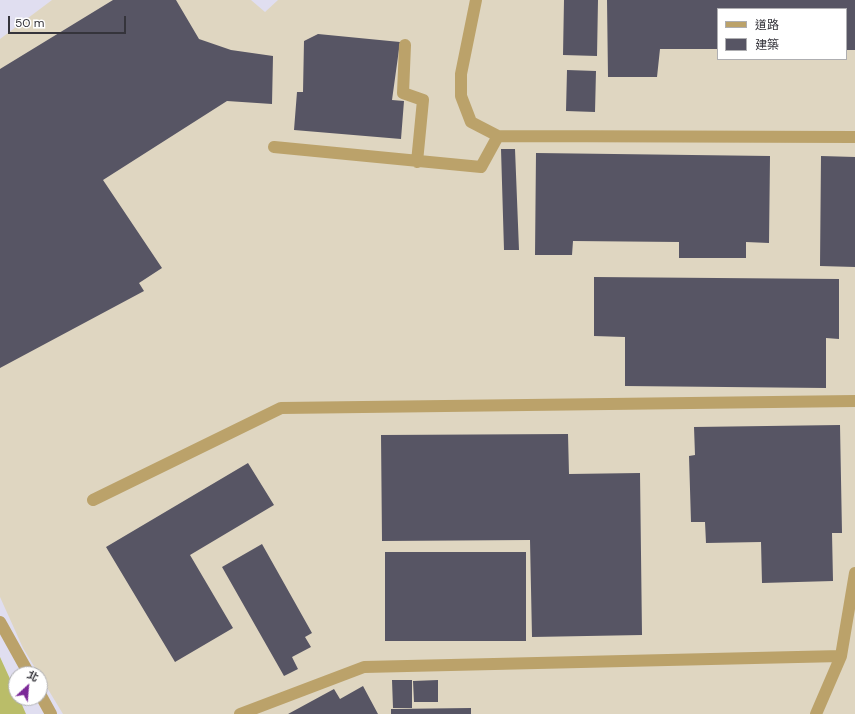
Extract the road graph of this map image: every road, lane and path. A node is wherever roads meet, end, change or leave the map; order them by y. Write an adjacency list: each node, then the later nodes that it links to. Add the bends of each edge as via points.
1 (476, 0): 3 (street, via 461,74 461,96 471,122)
2 (405, 45): 6 (street, via 403,93 423,100)
3 (498, 136): 4 (street); 6 (street, via 481,167)
4 (855, 137)
5 (274, 147): 6 (street)
6 (417, 162)
7 (855, 401): 8 (street, via 281,408)
8 (93, 500)
9 (855, 573): 11 (street)
10 (0, 622): 12 (street)
11 (841, 656): 13 (street, via 364,667); 14 (street)
12 (25, 666)
13 (240, 714)
14 (816, 714)

